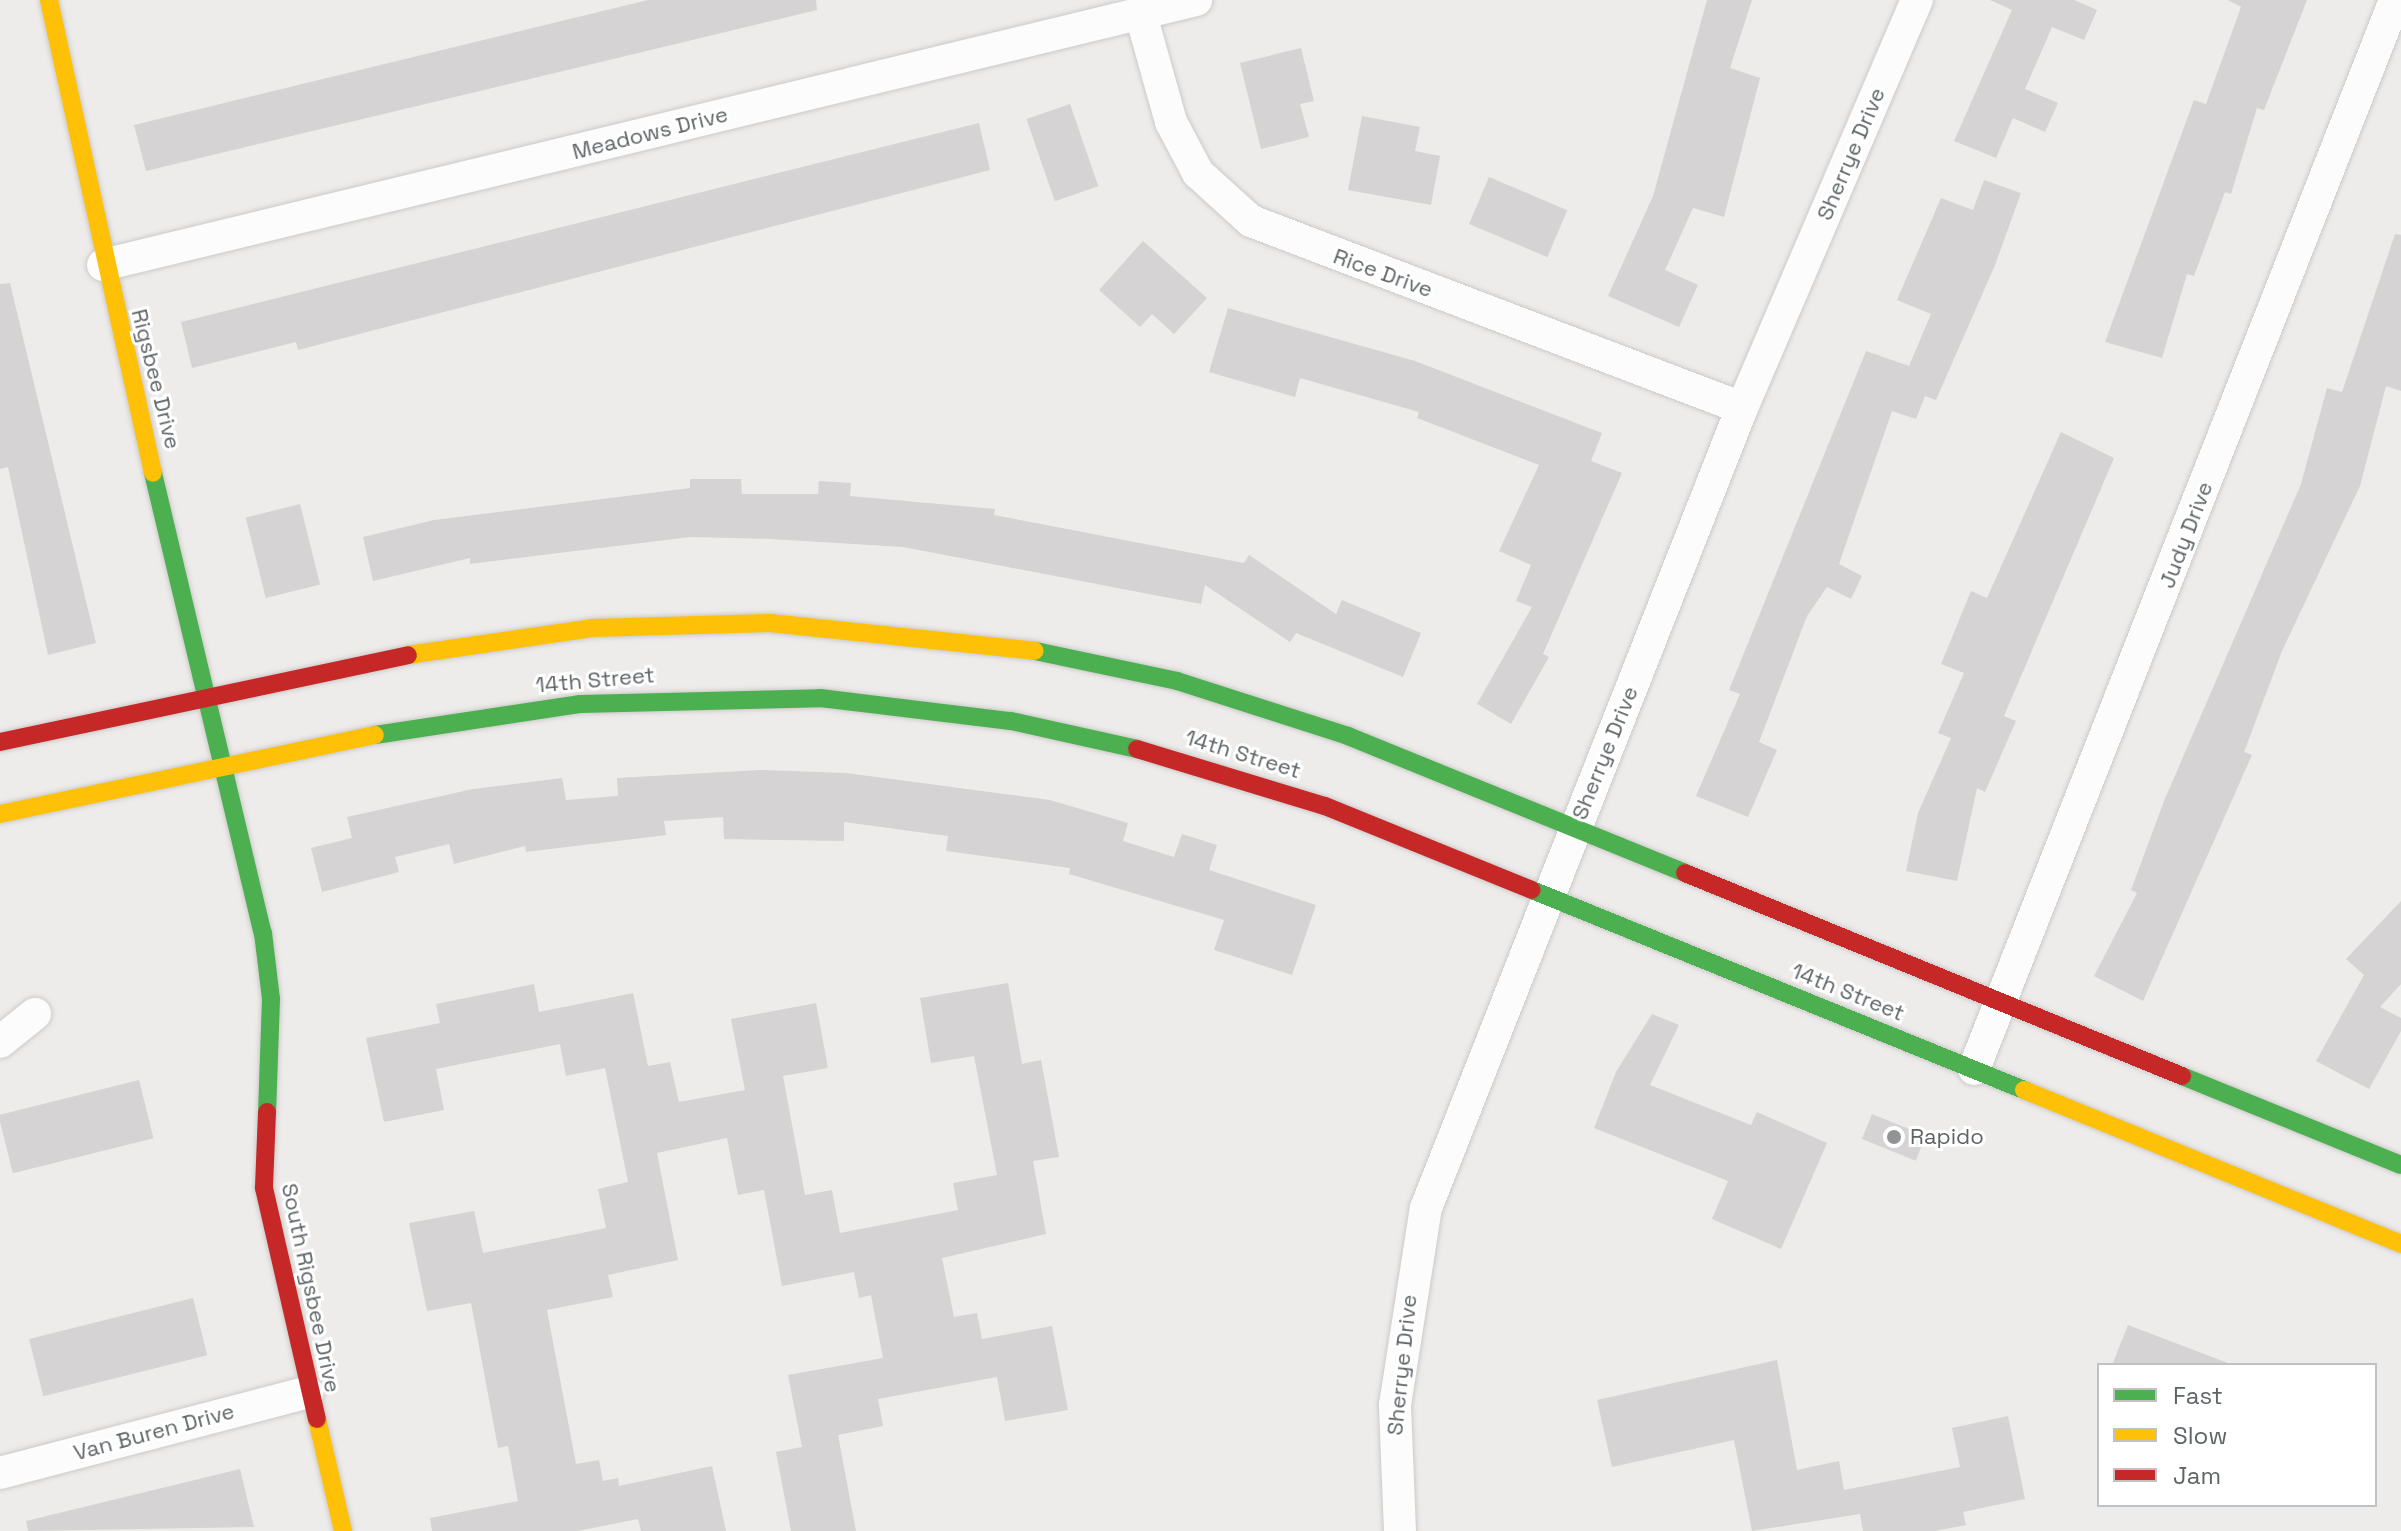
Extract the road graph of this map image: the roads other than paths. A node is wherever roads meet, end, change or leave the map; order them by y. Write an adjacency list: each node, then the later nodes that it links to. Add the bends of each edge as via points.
1 (49, 0): 6 (main road, Rigsbee Drive)
2 (1196, 0): 5 (street, Meadows Drive)
3 (1917, 0): 7 (street, Sherrye Drive)
4 (2395, 0): 14 (street, Judy Drive)
5 (1141, 15): 6 (street, Meadows Drive); 7 (street, Rice Drive, via 1171,122 1198,173 1251,221)
6 (103, 265): 8 (main road, Rigsbee Drive)
7 (1742, 408): 12 (street, Sherrye Drive)
8 (208, 698): 9 (main road); 10 (main road, Rigsbee Drive); 12 (main road, via 445,648 578,629 770,623 886,630 1063,655 1177,681 1348,736)
9 (0, 742)
10 (224, 768): 11 (main road, 14th Street); 13 (main road, 14th Street, via 425,725 581,704 746,696 887,703 1011,721 1210,768); 20 (main road, South Rigsbee Drive, via 268,967 264,1188)
11 (0, 814)
12 (1575, 828): 13 (street, Sherrye Drive); 14 (main road)
13 (1548, 895): 17 (main road, 14th Street); 23 (street, Sherrye Drive, via 1426,1208 1395,1405)
14 (2003, 1002): 17 (street, Judy Drive); 18 (main road)
15 (35, 1014): 16 (street)
16 (0, 1042)
17 (1974, 1069): 19 (main road, 14th Street)
18 (2401, 1165)
19 (2400, 1242)
20 (308, 1392): 21 (street, Van Buren Drive); 22 (main road, South Rigsbee Drive)
21 (0, 1473)
22 (343, 1531)
23 (1400, 1531)

